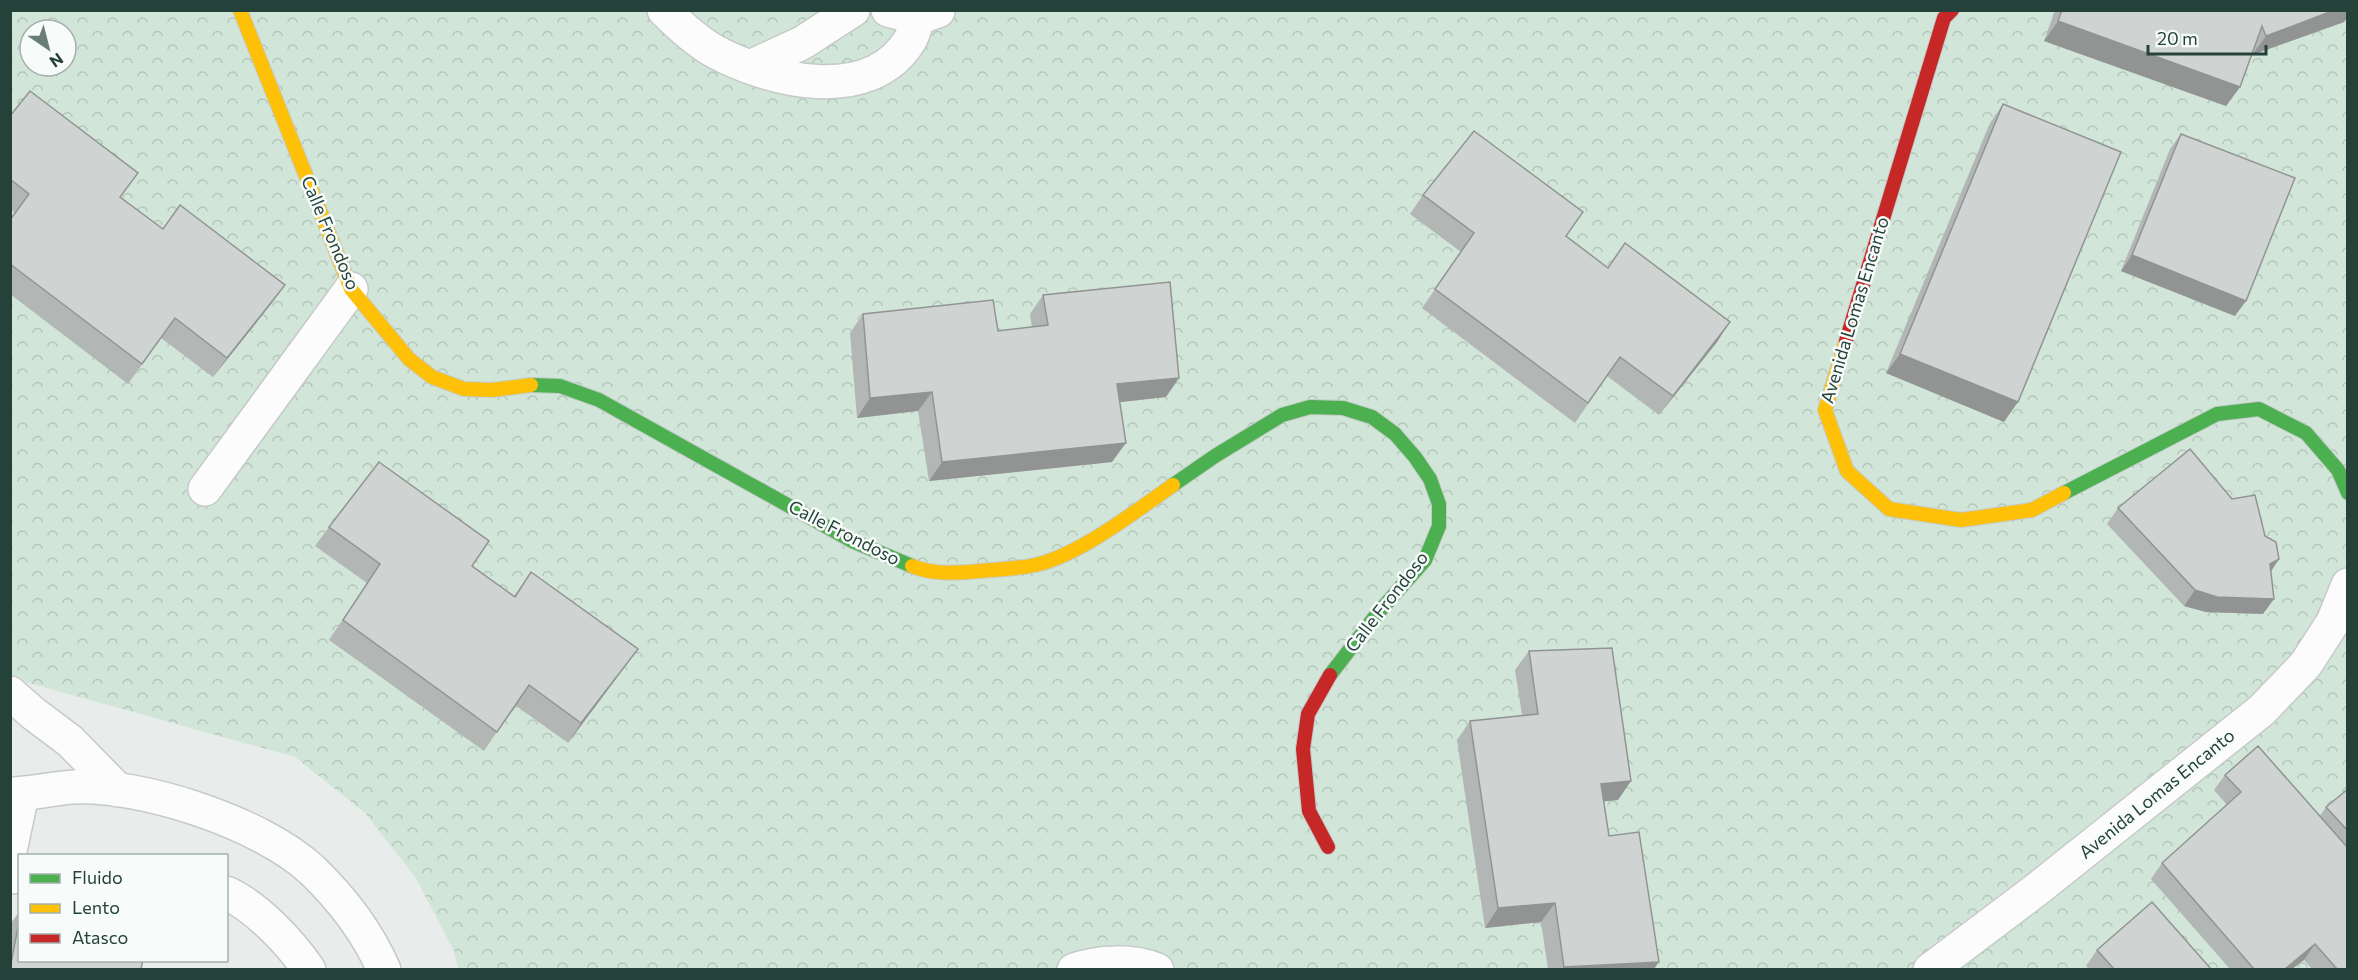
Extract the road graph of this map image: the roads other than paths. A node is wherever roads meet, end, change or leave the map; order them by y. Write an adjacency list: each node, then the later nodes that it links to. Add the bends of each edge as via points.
1 (240, 10): 7 (street, Calle Frondoso)
2 (664, 10): 6 (street, via 705,45)
3 (853, 10): 6 (street, via 802,43)
4 (915, 13): 6 (street, via 911,39 897,57 859,79 796,79)
5 (1944, 13): 9 (street, Avenida Lomas Encanto, via 1824,410 1847,471 1889,509 1961,520 2032,510 2217,414 2259,409 2306,433 2338,471)
6 (750, 67)
7 (351, 290): 8 (street); 14 (street, Calle Frondoso, via 410,359 432,377 464,389 560,386 599,400 852,541 921,570 990,571 1065,555 1282,416 1310,407 1343,408 1372,417 1395,434 1430,478 1439,504 1439,526 1425,560 1326,680 1308,714 1303,749 1309,811)
8 (205, 489)
9 (2348, 493)
10 (2348, 585): 21 (street, Avenida Lomas Encanto, via 2332,622 2306,664 2262,710)
11 (10, 693): 12 (street, via 70,741)
12 (118, 790): 13 (street, via 75,787); 18 (street, via 225,819 274,844 311,869 352,915)
13 (16, 794): 15 (street)
14 (1328, 847)
15 (10, 851)
16 (228, 894): 17 (street, via 267,922)
17 (309, 969)
18 (384, 969)
19 (1074, 969): 20 (street, via 1091,963)
20 (1158, 969)
21 (1930, 969)

